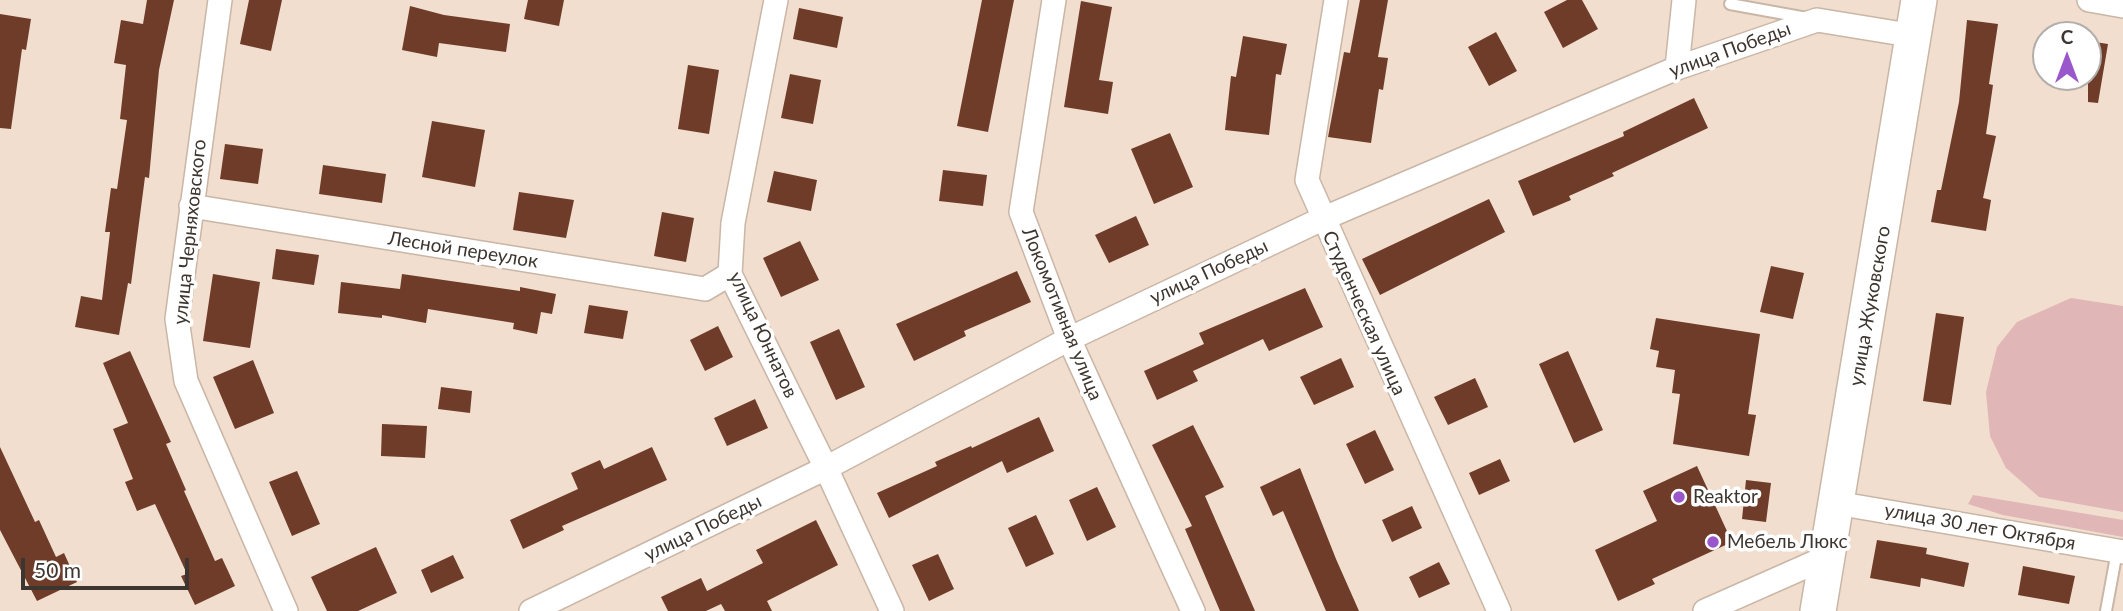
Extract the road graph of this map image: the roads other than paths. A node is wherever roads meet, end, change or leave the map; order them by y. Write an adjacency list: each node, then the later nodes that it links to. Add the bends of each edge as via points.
1 (220, 0): 13 (street, улица Черняховского)
2 (776, 0): 15 (street, улица Юннатов, via 733,223)
3 (1054, 0): 16 (street, Локомотивная улица, via 1021,212)
4 (1336, 0): 14 (street, Студенческая улица, via 1307,180)
5 (1684, 0): 12 (street)
6 (1919, 0): 11 (main road, улица Жуковского)
7 (2089, 0): 9 (street)
8 (1730, 4): 10 (lane)
9 (2123, 6)
10 (1817, 20): 11 (street, улица Победы); 12 (street, улица Победы)
11 (1915, 36): 18 (main road, улица Жуковского)
12 (1677, 68): 14 (street, улица Победы)
13 (191, 206): 15 (street, Лесной переулок, via 705,289); 21 (street, улица Черняховского, via 177,320 186,381)
14 (1322, 219): 16 (street, улица Победы); 25 (street, Студенческая улица)
15 (730, 274): 17 (street, улица Юннатов)
16 (1069, 339): 17 (street, улица Победы); 24 (street, Локомотивная улица)
17 (827, 468): 22 (street, улица Победы); 23 (street, улица Юннатов)
18 (1836, 503): 19 (street, улица 30 лет Октября); 20 (main road, улица Жуковского)
19 (2120, 552): 28 (lane)
20 (1827, 557): 26 (street); 27 (main road, улица Жуковского)
21 (286, 611)
22 (531, 611)
23 (892, 611)
24 (1193, 611)
25 (1499, 611)
26 (1705, 611)
27 (1818, 611)
28 (2106, 611)

